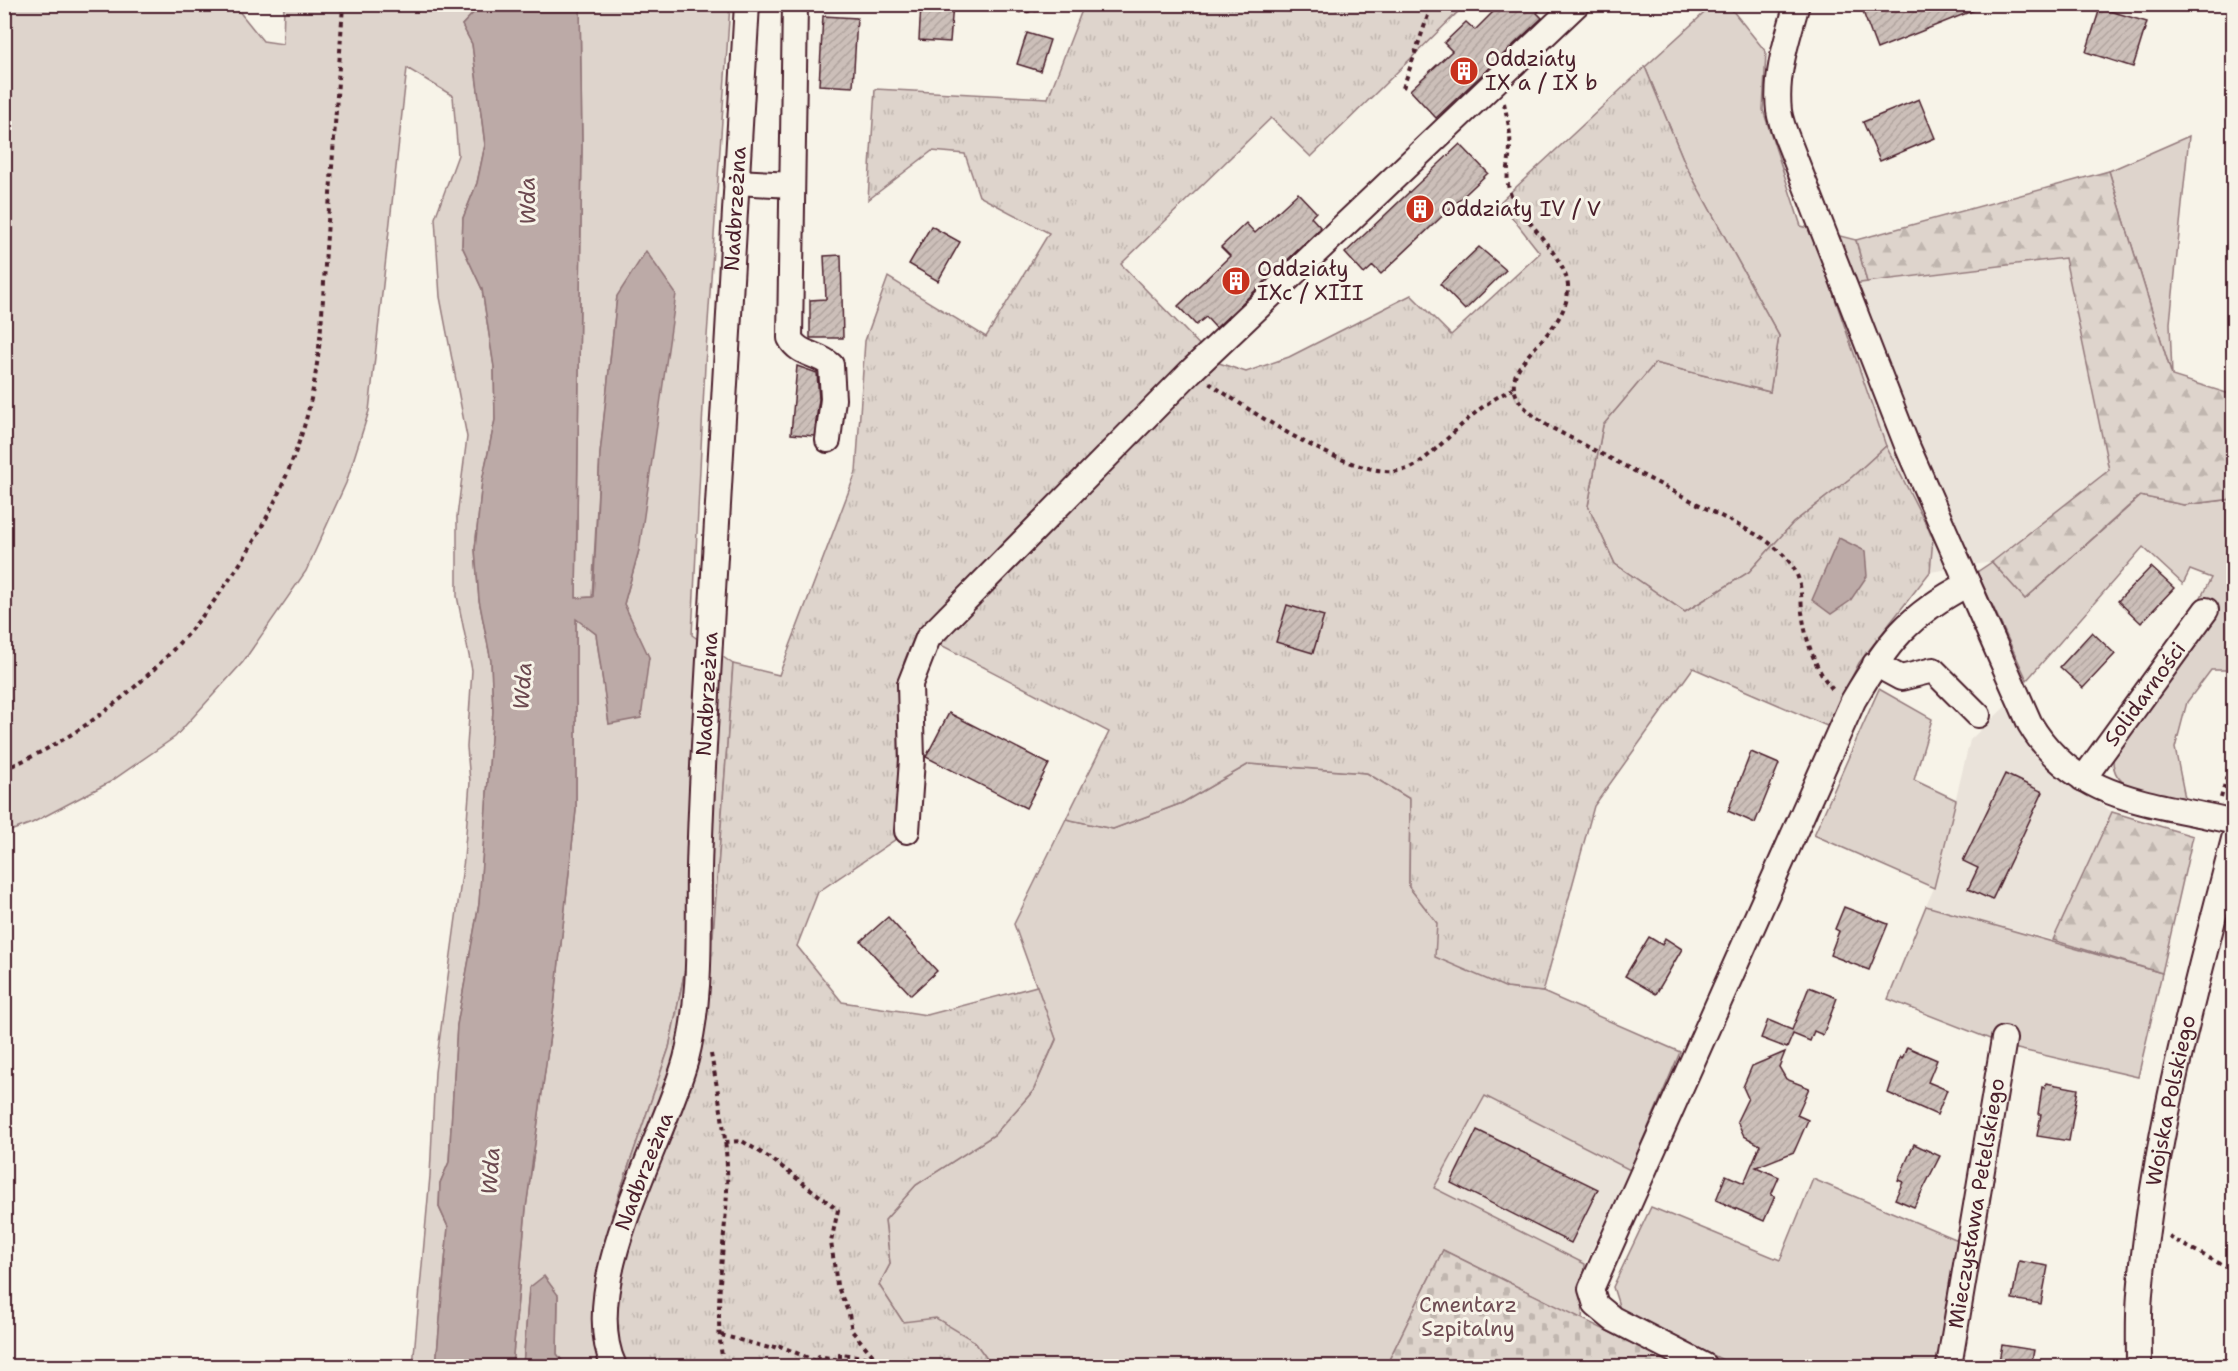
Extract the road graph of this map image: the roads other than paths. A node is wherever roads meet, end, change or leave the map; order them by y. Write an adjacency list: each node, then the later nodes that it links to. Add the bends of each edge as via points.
1 (747, 4): 5 (street, Nadbrzeżna)
2 (795, 4): 6 (street)
3 (1577, 4): 14 (street, via 1191,371 928,638 910,684 912,760)
4 (1797, 4): 8 (street, via 1778,88 1780,114 1908,448)
5 (736, 182): 6 (street); 17 (street, Nadbrzeżna, via 704,746 698,988 686,1059 613,1259 603,1331)
6 (792, 185): 7 (street, via 790,338 802,351 831,365)
7 (828, 440)
8 (1968, 584): 10 (street, via 1937,600 1908,622); 12 (street, via 2030,724 2049,753)
9 (2206, 610): 12 (street, Solidarności)
10 (1875, 664): 11 (street, via 1901,678 1933,670); 18 (street, via 1851,704 1591,1289 1596,1305 1613,1320)
11 (1977, 716)
12 (2083, 779): 13 (street, via 2125,798)
13 (2234, 822)
14 (907, 831)
15 (2234, 839): 20 (street, Wojska Polskiego, via 2181,1046 2150,1210 2140,1296)
16 (2004, 1039): 19 (street, Mieczysława Petelskiego)
17 (614, 1366)
18 (1705, 1366)
19 (1949, 1366)
20 (2139, 1366)

